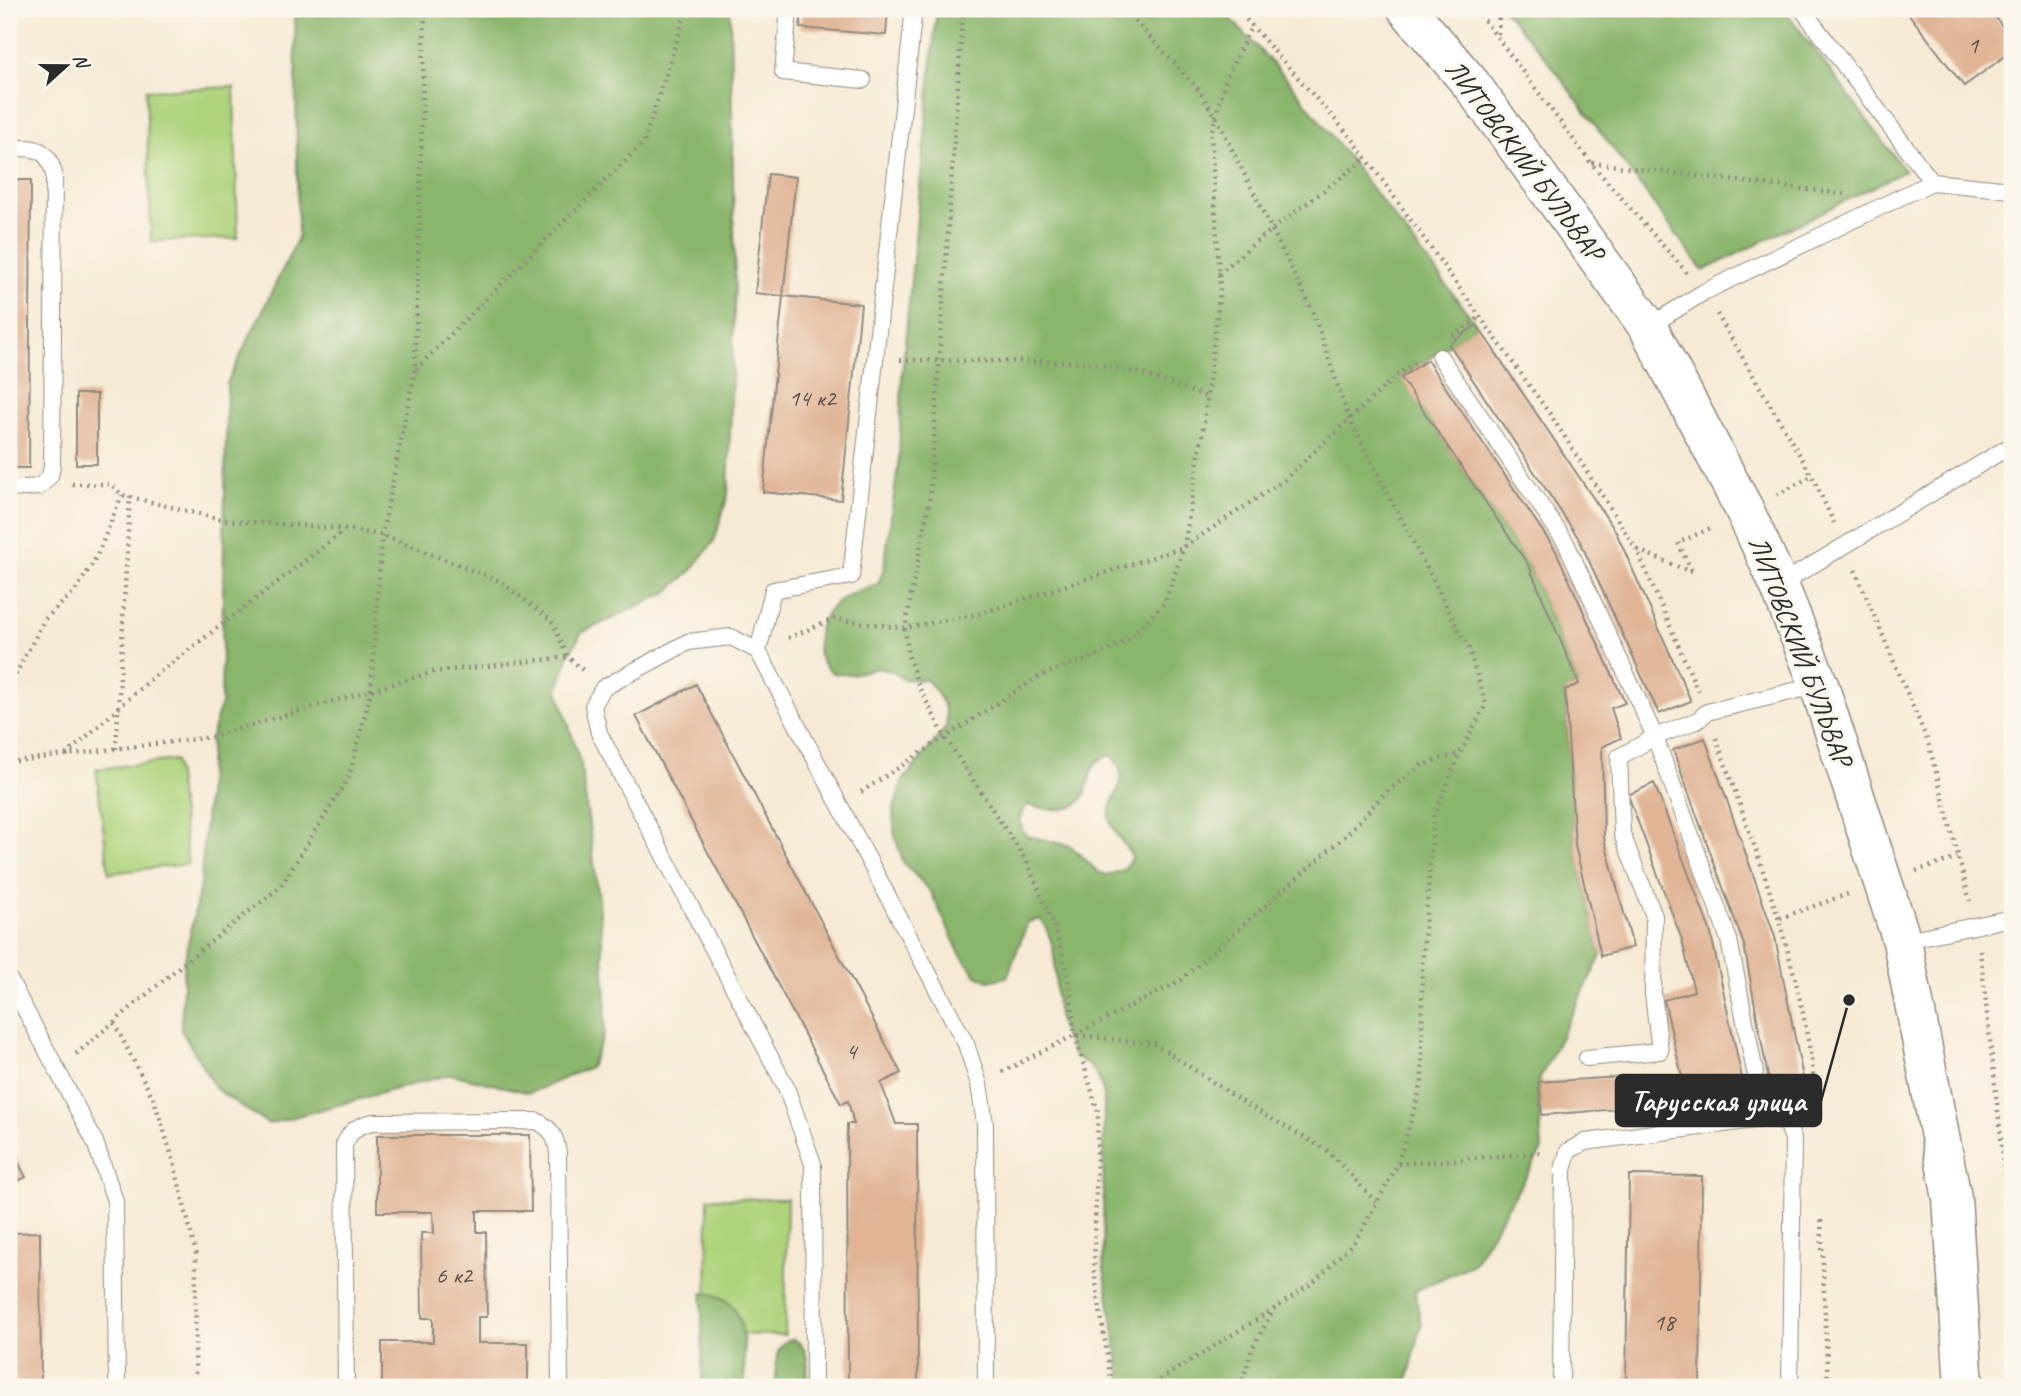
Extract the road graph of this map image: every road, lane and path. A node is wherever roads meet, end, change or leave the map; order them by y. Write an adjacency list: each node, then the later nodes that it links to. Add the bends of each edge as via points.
1 (425, 9): 29 (path)
2 (687, 9): 29 (path, via 644,142)
3 (789, 9): 12 (lane, via 783,72)
4 (914, 9): 26 (lane)
5 (963, 9): 28 (path)
6 (1119, 9): 13 (path, via 1126,11 1197,89)
7 (1407, 9): 23 (main road, ЛИТОВСКИЙ БУЛЬВАР, via 1471,84)
8 (1499, 9): 11 (path)
9 (1802, 9): 17 (lane)
10 (1252, 25): 13 (path, via 1227,76)
11 (1498, 35)
12 (863, 80)
13 (1216, 117): 20 (path); 21 (path, via 1211,133)
14 (9, 148): 33 (lane, via 40,150 50,158 54,174 52,466)
15 (1367, 158): 20 (path)
16 (1591, 163): 19 (path)
17 (1933, 182): 18 (lane); 19 (lane)
18 (2012, 190)
19 (1895, 201): 23 (lane, via 1704,292)
20 (1272, 230): 21 (path); 31 (path, via 1312,312)
21 (1219, 274): 30 (path)
22 (1480, 317): 24 (path)
23 (1648, 327): 40 (main road, ЛИТОВСКИЙ БУЛЬВАР)
24 (1449, 339)
25 (1440, 357): 48 (lane, via 1566,543)
26 (875, 358): 28 (path); 42 (lane, via 851,576 773,590)
27 (1417, 361): 31 (path)
28 (937, 363): 30 (path, via 1085,362 1140,373); 41 (path, via 930,497)
29 (415, 370): 38 (path)
30 (1207, 397): 39 (path)
31 (1349, 419): 39 (path, via 1284,480); 51 (path, via 1469,649 1486,704)
32 (2012, 445): 40 (lane)
33 (43, 485): 34 (lane); 35 (path, via 111,484)
34 (9, 489)
35 (122, 495): 36 (path); 45 (path, via 96,558 75,591 45,620)
36 (130, 496): 37 (path, via 224,520); 50 (path)
37 (346, 529): 38 (path); 52 (path, via 151,679)
38 (382, 535): 43 (path, via 499,581 552,621); 47 (path)
39 (1184, 547): 41 (path, via 979,614); 49 (path, via 1165,602 1126,641 1041,675)
40 (1779, 585): 44 (main road, ЛИТОВСКИЙ БУЛЬВАР)
41 (905, 628): 42 (path, via 834,619); 49 (path, via 911,666)
42 (758, 651): 46 (lane, via 731,637 688,642); 54 (lane)
43 (568, 657): 46 (path); 47 (path, via 433,672)
44 (1819, 685): 48 (lane, via 1707,712); 56 (main road, ЛИТОВСКИЙ БУЛЬВАР)
45 (9, 687)
46 (603, 688): 72 (lane, via 593,706 599,733 786,1087 803,1129 813,1164)
47 (371, 691): 50 (path, via 211,737); 58 (path, via 349,777 280,887)
48 (1655, 737): 60 (lane, via 1619,757 1622,834 1654,916 1653,994 1660,1051); 62 (lane, via 1729,940)
49 (946, 739): 54 (path); 59 (path, via 1027,862 1054,926 1069,980)
50 (116, 749): 52 (path)
51 (1460, 753): 59 (path, via 1422,765 1385,793 1345,836 1181,980); 65 (path, via 1434,816 1422,965 1422,1083)
52 (65, 755): 53 (path)
53 (9, 762)
54 (839, 805): 63 (lane, via 966,1044)
55 (2012, 918): 56 (lane)
56 (1902, 941): 79 (main road, ЛИТОВСКИЙ БУЛЬВАР, via 1952,1198)
57 (9, 979): 61 (lane)
58 (114, 1023): 61 (path); 69 (path, via 154,1100 195,1254)
59 (1075, 1035): 63 (path); 66 (path, via 1155,1044 1328,1151); 74 (path, via 1098,1112 1094,1270)
60 (1587, 1058)
61 (57, 1071): 68 (lane, via 95,1142 115,1201)
62 (1755, 1072)
63 (979, 1084): 73 (lane, via 985,1124)
64 (1567, 1151): 65 (path); 77 (lane, via 1563,1170); 78 (lane, via 1584,1142 1777,1117 1788,1126 1793,1139)
65 (1398, 1164): 66 (path)
66 (1377, 1203): 67 (path, via 1357,1240 1314,1282)
67 (1274, 1309): 75 (path); 76 (path, via 1252,1349)
68 (117, 1387)
69 (195, 1387)
70 (346, 1387): 71 (lane, via 344,1145 350,1132 373,1122 510,1121 537,1121 556,1137)
71 (560, 1387)
72 (814, 1387)
73 (986, 1387)
74 (1112, 1387)
75 (1148, 1387)
76 (1241, 1387)
77 (1561, 1387)
78 (1790, 1387)
79 (1964, 1387)

